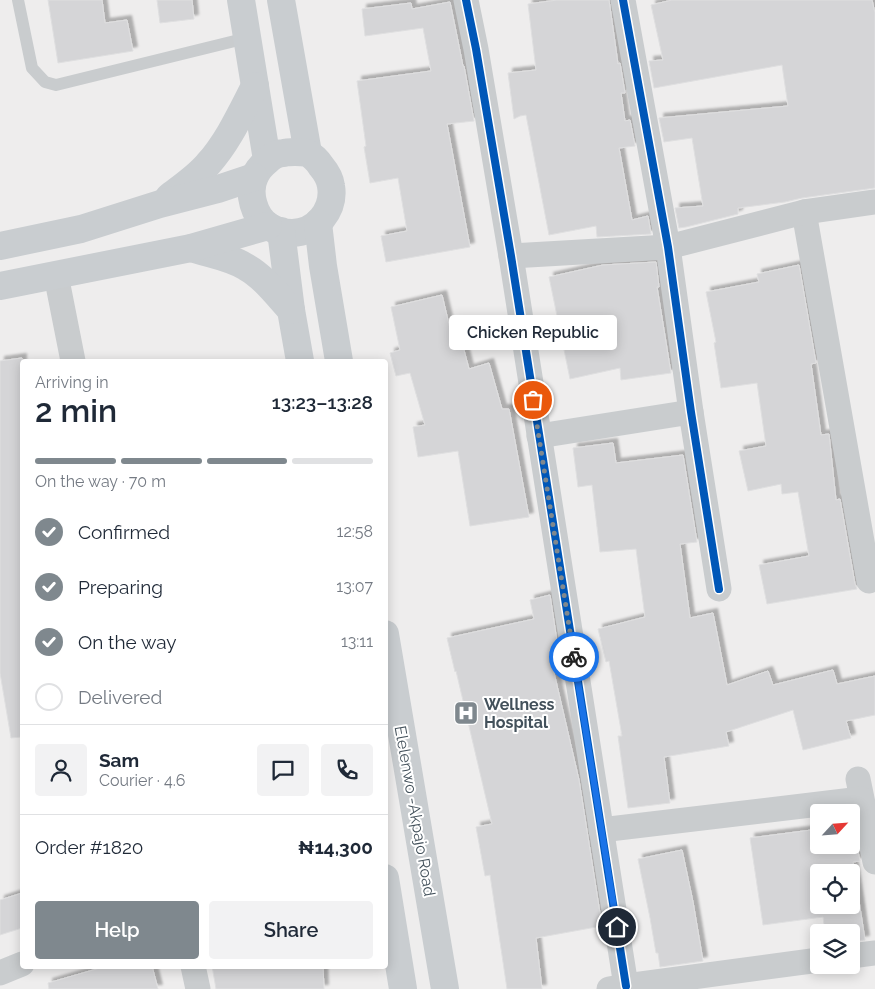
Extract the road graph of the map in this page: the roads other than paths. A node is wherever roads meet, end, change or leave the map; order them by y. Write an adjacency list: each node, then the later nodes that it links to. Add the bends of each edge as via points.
1 (18, 0): 6 (lane, via 32,68 45,82 56,85)
2 (241, 0): 6 (main road)
3 (281, 0): 8 (main road)
4 (466, 0): 18 (street)
5 (623, 0): 16 (street)
6 (247, 38): 7 (main road)
7 (255, 86): 9 (main road); 11 (main road, via 208,164)
8 (308, 153): 9 (main road, via 282,152 270,158); 13 (main road, via 327,173 331,186 327,212)
9 (261, 169): 11 (main road, via 218,189); 14 (main road, via 251,190 252,203 258,215)
10 (875, 202): 12 (street)
11 (160, 204): 15 (main road, via 81,229)
12 (804, 212): 16 (street); 27 (street)
13 (318, 223): 14 (main road, via 293,233); 24 (main road)
14 (274, 229): 17 (main road); 21 (main road)
15 (0, 246)
16 (668, 246): 18 (street); 25 (street)
17 (191, 248): 19 (main road); 21 (main road, via 246,267)
18 (511, 256): 26 (street)
19 (56, 275): 20 (main road); 22 (street)
20 (0, 286)
21 (291, 310): 23 (main road)
22 (73, 359)
23 (300, 359)
24 (339, 359)
25 (691, 412): 26 (street); 28 (street)
26 (539, 436): 30 (street)
27 (869, 581)
28 (720, 589)
29 (388, 652): 42 (main road, Elelenwo -Akpajo Road)
30 (601, 830): 31 (street, via 859,789); 39 (street)
31 (875, 862)
32 (388, 896): 41 (main road)
33 (875, 953): 34 (street)
34 (860, 955)
35 (810, 961): 39 (street)
36 (20, 965): 38 (street)
37 (194, 969): 40 (street)
38 (0, 973)
39 (617, 987)
40 (198, 989)
41 (403, 989)
42 (445, 989)

